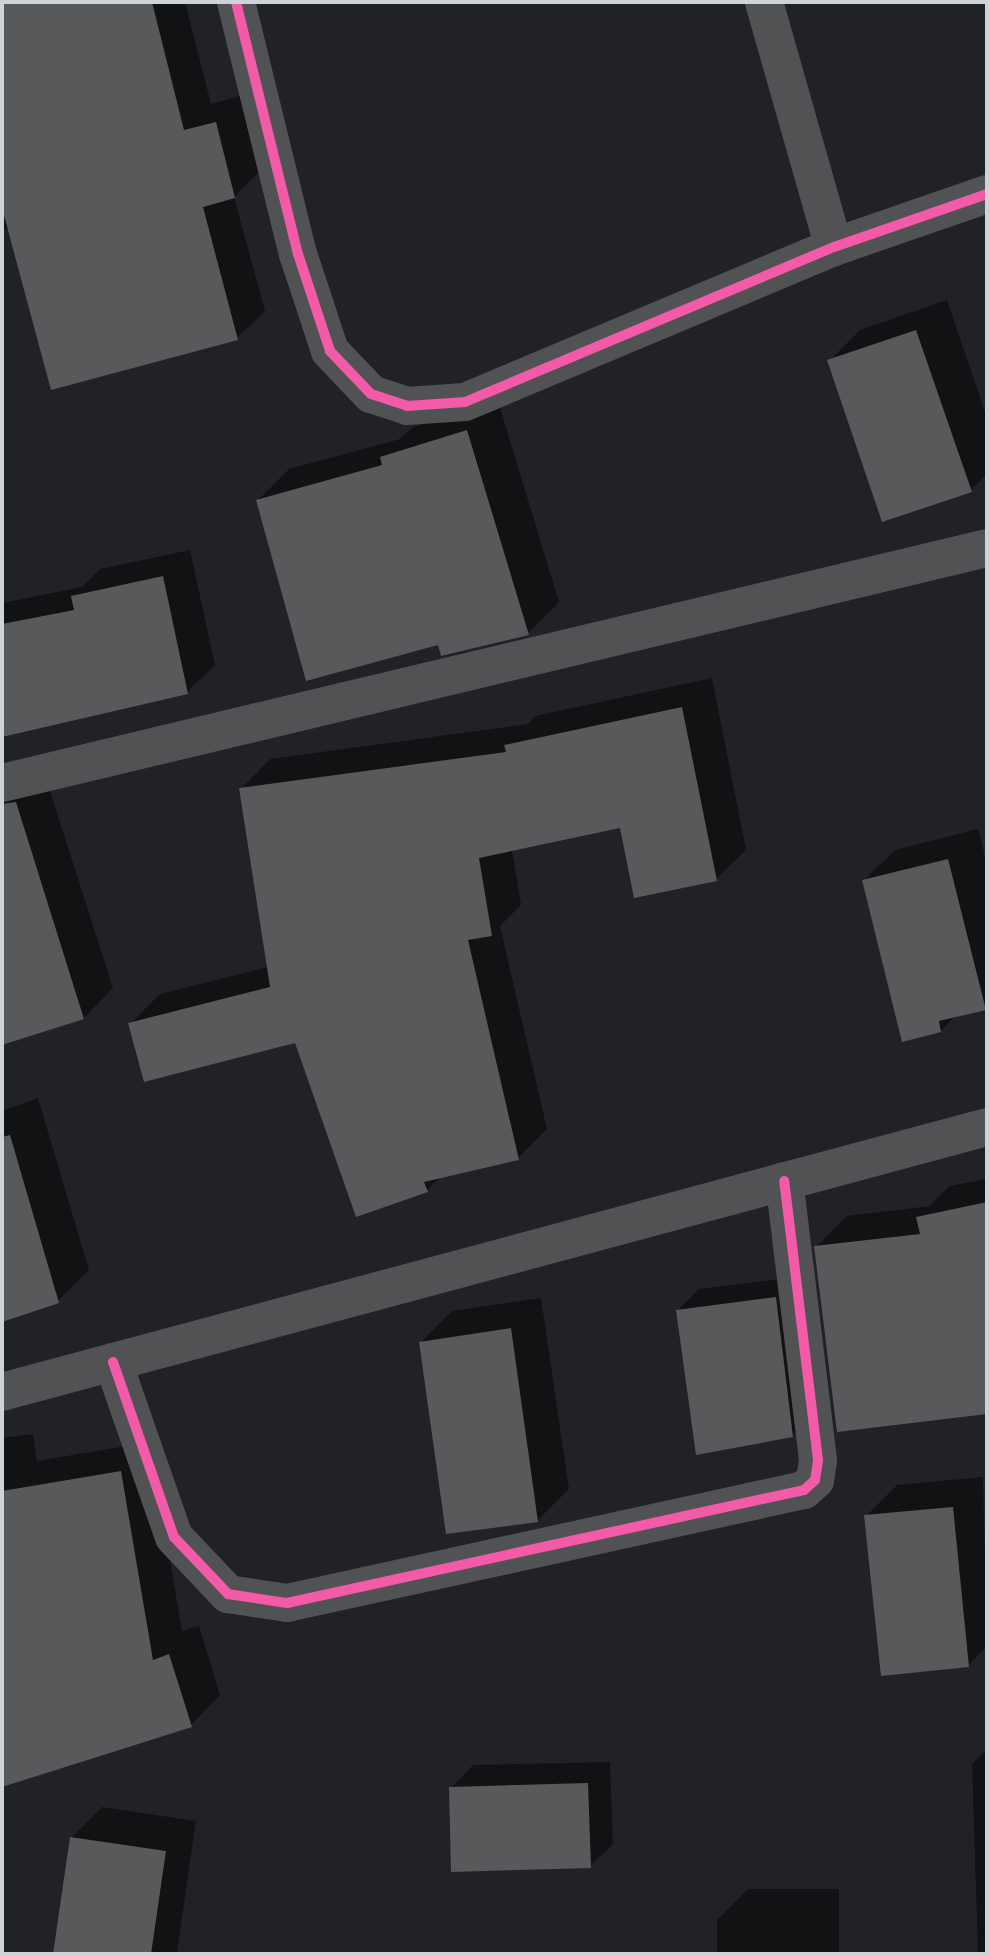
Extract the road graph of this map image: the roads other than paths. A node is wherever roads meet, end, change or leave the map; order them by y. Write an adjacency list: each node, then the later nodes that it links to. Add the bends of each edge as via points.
1 (236, 2): 4 (street, via 298,254 330,351 370,394 407,406 466,402)
2 (764, 2): 4 (street)
3 (987, 194): 4 (street)
4 (834, 247)
5 (987, 548): 6 (street)
6 (2, 783)
7 (987, 1127): 8 (street)
8 (784, 1181): 9 (street); 9 (street, via 818,1460 816,1480 804,1490 287,1603 228,1594 174,1536)
9 (113, 1362): 10 (street)
10 (2, 1392)

